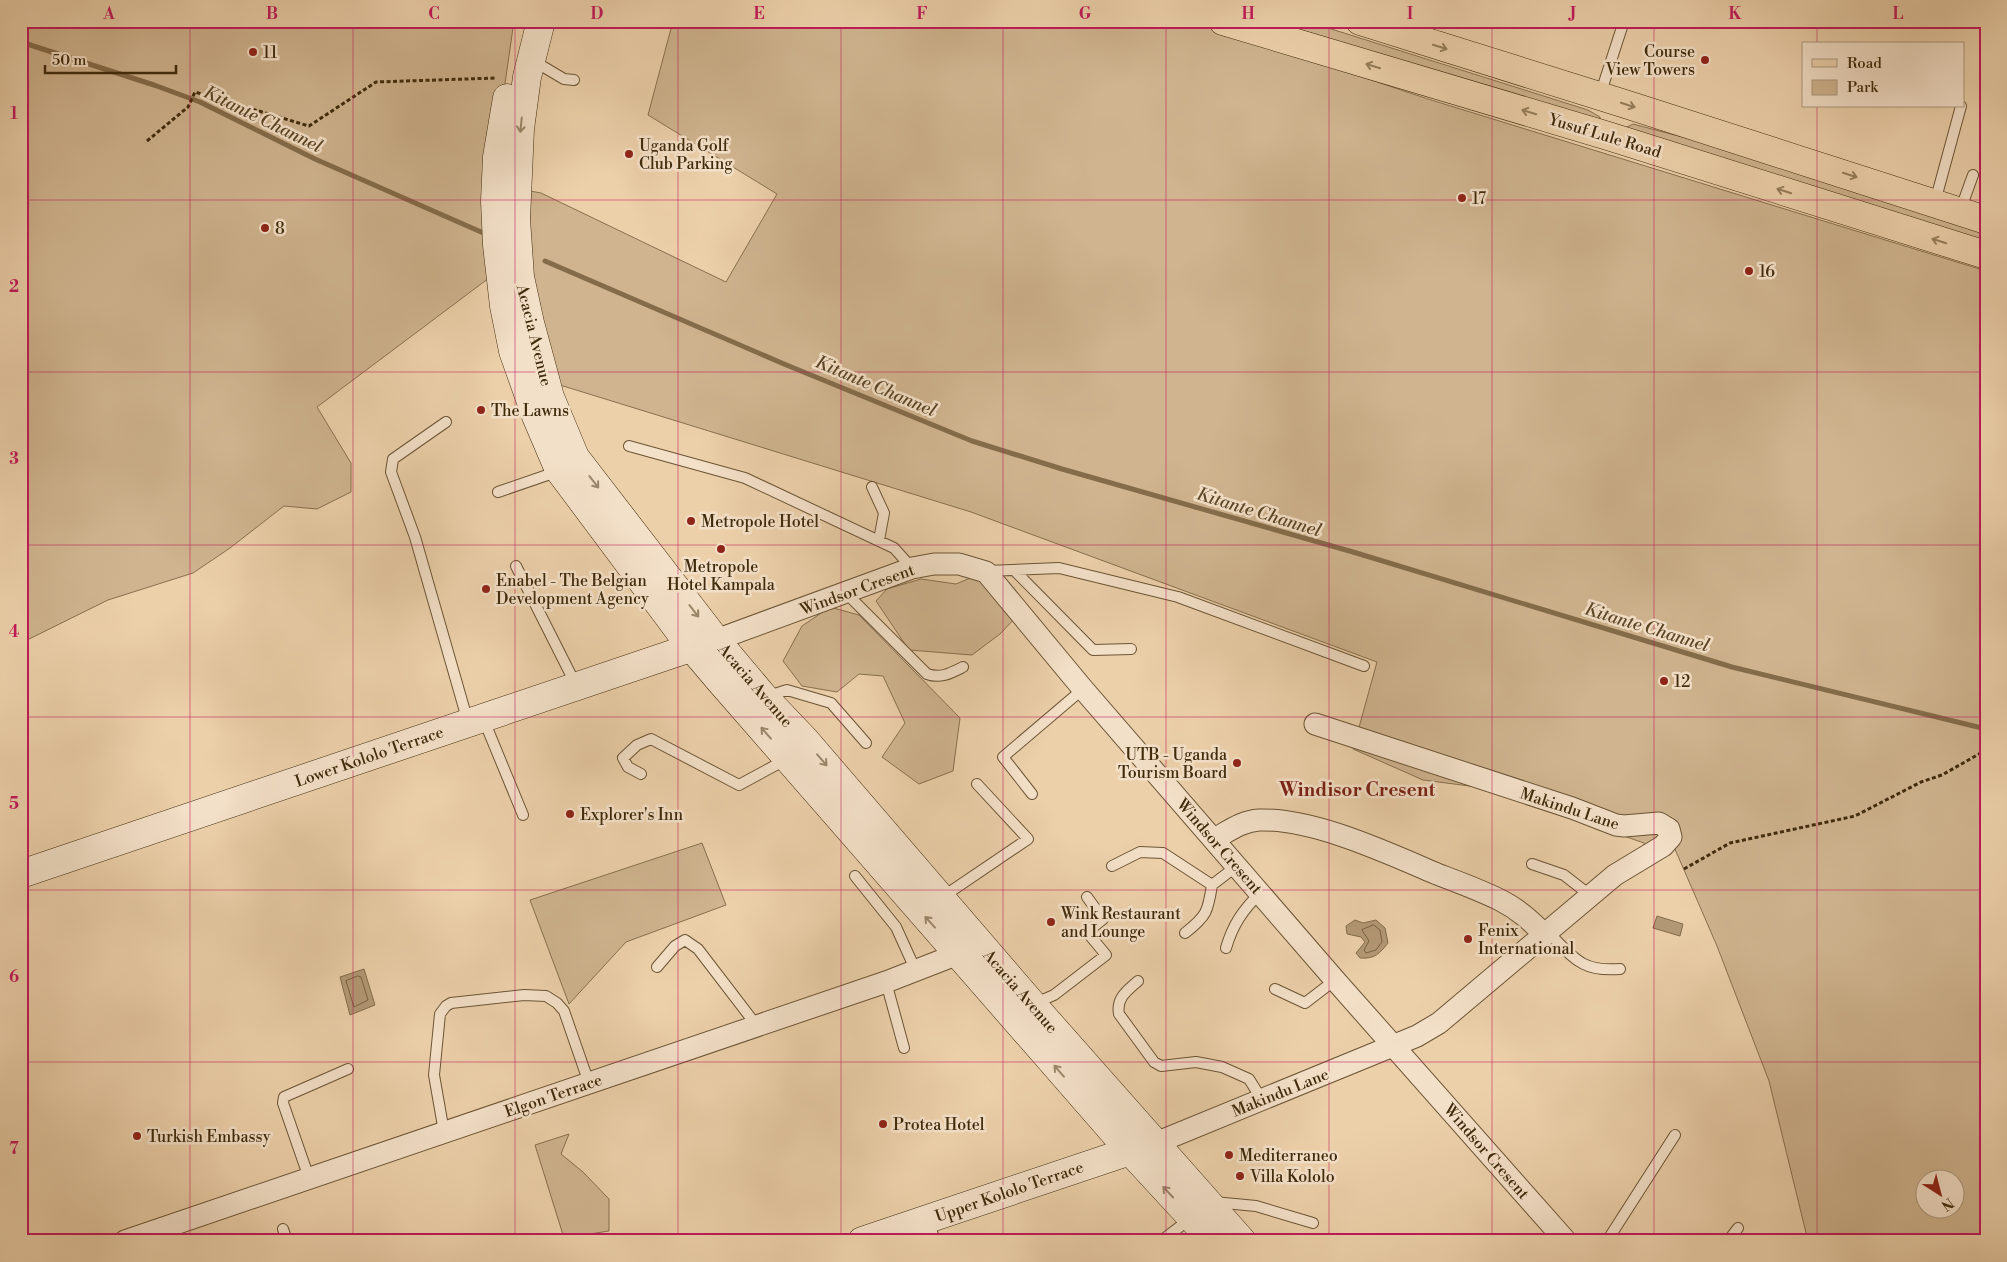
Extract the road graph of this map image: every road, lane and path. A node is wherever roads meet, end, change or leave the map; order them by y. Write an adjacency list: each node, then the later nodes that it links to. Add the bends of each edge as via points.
1 (524, 21): 7 (main road, Acacia Avenue)
2 (541, 21): 7 (main road, Acacia Avenue)
3 (1223, 21): 16 (main road, Yusuf Lule Road, one-way to 3, via 1608,136)
4 (1624, 21): 9 (lane)
5 (1362, 22): 6 (main road)
6 (1408, 29): 9 (main road, one-way to 9)
7 (522, 69): 8 (lane); 11 (path, via 376,82 309,126 195,92 188,107); 19 (main road, Acacia Avenue, via 516,219 520,278)
8 (574, 80)
9 (1599, 96): 13 (main road, one-way to 13)
10 (1960, 108): 13 (lane)
11 (147, 141)
12 (1973, 175): 14 (lane)
13 (1935, 202): 14 (main road)
14 (1960, 212): 15 (main road)
15 (1986, 220)
16 (1986, 255)
17 (446, 422): 35 (lane, via 393,458 391,472)
18 (629, 446): 22 (lane, via 745,478)
19 (567, 464): 21 (lane); 28 (main road, Acacia Avenue)
20 (872, 486): 22 (lane, via 884,513)
21 (498, 492)
22 (878, 540): 24 (lane, via 894,548)
23 (516, 566): 32 (lane)
24 (912, 568): 26 (street, Windsor Cresent, via 959,564); 27 (street, Windsor Cresent)
25 (1014, 570): 26 (lane); 29 (lane, via 1093,650); 30 (lane, via 1059,568 1178,597)
26 (986, 572): 33 (street, Windsor Cresent)
27 (846, 592): 28 (street, Windsor Cresent); 31 (lane, via 927,674 936,677)
28 (704, 644): 32 (main road, Lower Kololo Terrace); 34 (main road, Acacia Avenue); 38 (main road, Acacia Avenue, one-way to 28)
29 (1131, 649)
30 (1364, 666)
31 (963, 667)
32 (576, 686): 35 (main road, Lower Kololo Terrace)
33 (1084, 689): 42 (lane, via 1003,757); 44 (street, Windsor Cresent)
34 (764, 697): 37 (lane, via 787,690 831,703); 38 (main road, Acacia Avenue)
35 (476, 720): 43 (lane); 49 (main road, Lower Kololo Terrace)
36 (1315, 724): 53 (street, Makindu Lane, via 1616,825 1659,823 1669,829 1671,838 1663,846 1622,871)
37 (866, 743)
38 (796, 749): 40 (lane, via 739,785 651,739 637,745 623,758 628,767); 55 (main road, Acacia Avenue, one-way to 55); 58 (main road, Acacia Avenue, one-way to 38)
39 (1986, 750): 48 (path, via 1942,775 1921,782 1855,816 1730,844)
40 (641, 774)
41 (977, 784): 55 (lane, via 1028,839)
42 (1032, 794)
43 (523, 815)
44 (1214, 839): 46 (street, Windsor Cresent); 57 (street, via 1234,827 1259,820 1318,829 1501,900)
45 (1532, 864): 53 (lane, via 1564,875)
46 (1238, 865): 51 (lane); 52 (street, Windsor Cresent)
47 (1112, 866): 51 (lane, via 1140,852 1163,853)
48 (1684, 869)
49 (21, 874)
50 (855, 876): 62 (lane, via 896,928)
51 (1212, 885): 56 (lane, via 1202,920)
52 (1261, 892): 59 (lane, via 1242,911); 63 (street, Windsor Cresent)
53 (1591, 896): 57 (street, Makindu Lane)
54 (1087, 897): 67 (lane, via 1104,919 1087,932 1106,955 1054,995)
55 (940, 898): 58 (main road, Acacia Avenue)
56 (1185, 932)
57 (1547, 933): 61 (lane, via 1589,968); 69 (street, Makindu Lane, via 1439,1023)
58 (966, 946): 62 (street, Elgon Terrace); 67 (main road, Acacia Avenue); 77 (main road, Acacia Avenue, one-way to 58)
59 (1226, 948)
60 (657, 967): 68 (lane, via 675,946 685,940 698,949)
61 (1620, 969)
62 (916, 971): 65 (street, Elgon Terrace)
63 (1335, 980): 66 (lane, via 1306,1003); 69 (street, Windsor Cresent)
64 (1138, 981): 73 (lane, via 1122,996 1119,1014 1154,1062 1161,1066 1196,1062 1222,1067 1249,1079)
65 (886, 982): 68 (street, Elgon Terrace); 70 (lane)
66 (1275, 989)
67 (1033, 1005): 76 (main road, Acacia Avenue)
68 (757, 1026): 72 (street, Elgon Terrace)
69 (1394, 1046): 73 (street, Makindu Lane); 90 (street, Windsor Cresent)
70 (904, 1048)
71 (348, 1069): 78 (lane, via 284,1097 283,1103)
72 (589, 1083): 74 (street, Elgon Terrace); 74 (lane, via 564,1011 557,1002 546,996 524,995 451,1003 440,1014 434,1075)
73 (1262, 1100): 76 (street, Makindu Lane)
74 (444, 1132): 78 (street, Elgon Terrace)
75 (1675, 1135): 91 (lane)
76 (1156, 1143): 77 (main road, Upper Kololo Terrace); 79 (main road, Acacia Avenue)
77 (1130, 1151): 79 (main road, Acacia Avenue, one-way to 77); 83 (main road, Upper Kololo Terrace)
78 (309, 1178): 84 (street, Elgon Terrace)
79 (1198, 1209): 80 (lane, via 1256,1206); 87 (lane); 88 (main road, Acacia Avenue); 89 (main road, Acacia Avenue)
80 (1313, 1223)
81 (1738, 1228): 92 (lane)
82 (283, 1229): 85 (lane)
83 (931, 1230): 86 (main road, Upper Kololo Terrace)
84 (125, 1241)
85 (287, 1241)
86 (862, 1241)
87 (1160, 1241)
88 (1213, 1241)
89 (1242, 1241)
90 (1566, 1241)
91 (1607, 1241)
92 (1728, 1241)

